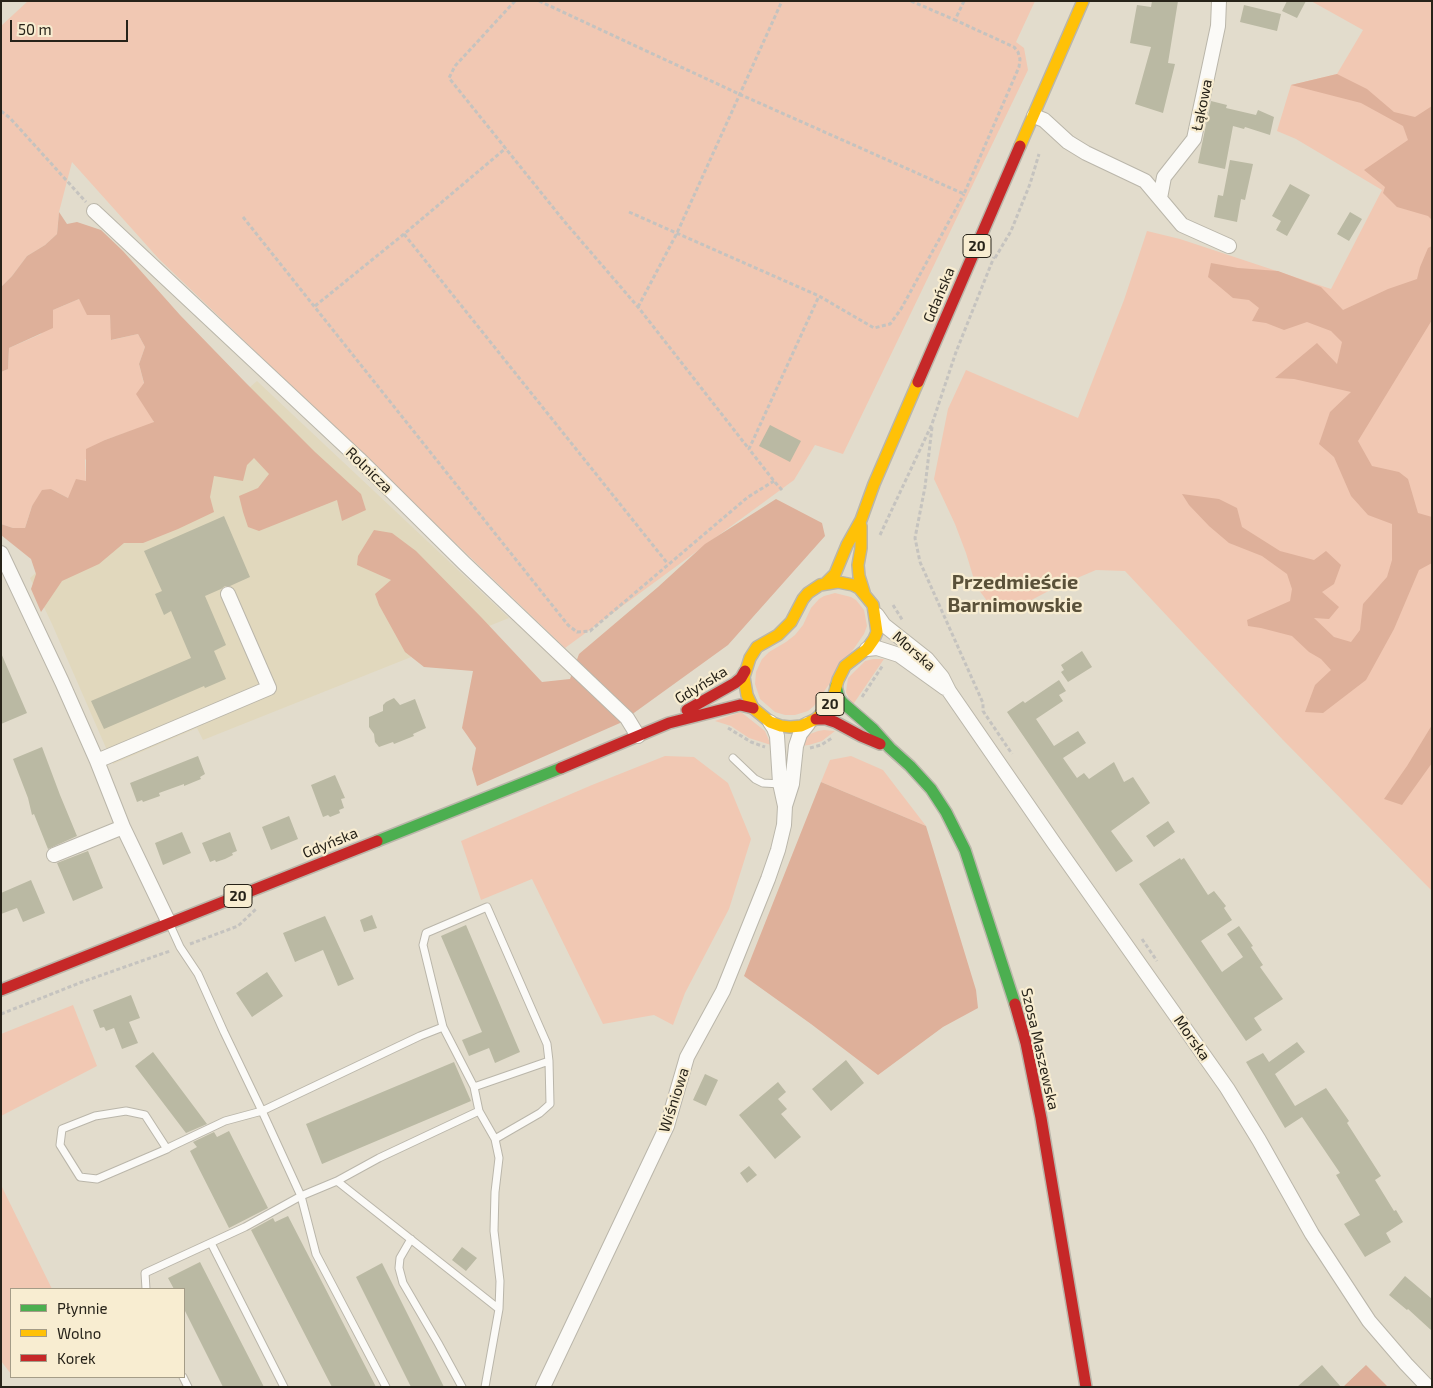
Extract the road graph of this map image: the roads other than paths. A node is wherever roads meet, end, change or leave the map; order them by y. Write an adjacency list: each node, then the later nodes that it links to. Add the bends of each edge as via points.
1 (1083, 1): 3 (main road, Gdańska / 20)
2 (1219, 1): 4 (street, Łąkowa, via 1218,26 1194,139 1164,177)
3 (1034, 116): 4 (street, via 1044,120 1086,153 1145,181); 7 (main road, Gdańska / 20)
4 (1160, 198): 6 (street, via 1182,225)
5 (94, 211): 21 (street, Rolnicza, via 359,459 626,718)
6 (1229, 246)
7 (861, 520): 9 (main road, Gdańska / 20, via 835,574); 10 (main road, Gdańska / 20, via 858,565)
8 (1, 553): 24 (street)
9 (825, 584): 10 (main road, via 845,583); 14 (main road, 20, via 813,589 803,599 784,631 757,647)
10 (864, 592): 12 (main road, 20)
11 (228, 594): 24 (street, via 269,688)
12 (875, 612): 13 (main road, 20, via 876,632); 16 (street, Morska, via 884,625 935,668)
13 (867, 650): 15 (main road, 20, via 850,661); 16 (street, Morska, via 877,648 892,652)
14 (745, 671): 17 (main road, via 745,688); 20 (main road, Gdyńska / 20, via 736,683)
15 (836, 686): 18 (main road, 20, via 832,702); 22 (main road, Szosa Maszewska, via 843,703)
16 (950, 691): 49 (street, Morska, via 1227,1088 1312,1234 1369,1321)
17 (752, 708): 19 (main road, 20); 20 (main road, Gdyńska / 20, via 740,705)
18 (812, 721): 19 (main road, 20, via 790,727); 22 (main road, Szosa Maszewska, via 826,719); 25 (street, Wiśniowa, via 800,734)
19 (770, 722): 25 (street, Wiśniowa, via 777,736)
20 (669, 723): 21 (main road, Gdyńska / 20)
21 (638, 736): 28 (main road, Gdyńska / 20)
22 (890, 748): 48 (main road, Szosa Maszewska, via 931,789 957,831 1013,995 1041,1118)
23 (733, 758): 25 (lane, via 763,783)
24 (97, 761): 26 (street)
25 (786, 784): 47 (street, Wiśniowa, via 786,806 775,863 723,991 687,1057 667,1126)
26 (123, 827): 27 (street); 28 (street)
27 (54, 855)
28 (169, 923): 29 (main road, Gdyńska / 20); 33 (lane, via 198,974)
29 (1, 990)
30 (443, 1027): 31 (lane, via 423,945 426,933 486,907 547,1044); 32 (lane); 33 (lane)
31 (549, 1061): 32 (lane); 35 (lane, via 550,1104)
32 (474, 1087): 34 (lane)
33 (262, 1111): 36 (lane, via 225,1120); 38 (lane)
34 (479, 1111): 35 (lane); 37 (lane)
35 (495, 1139): 42 (lane, via 499,1158 494,1231 500,1281)
36 (166, 1149): 36 (lane, via 145,1115 126,1110 95,1116 62,1129 60,1145 80,1177 97,1179)
37 (337, 1181): 38 (lane); 39 (lane)
38 (301, 1196): 40 (lane); 44 (lane, via 316,1254)
39 (411, 1239): 42 (lane); 45 (lane, via 400,1258 403,1283)
40 (211, 1243): 41 (lane, via 145,1274); 43 (lane)
41 (146, 1288)
42 (499, 1309): 46 (lane)
43 (284, 1387)
44 (386, 1387)
45 (462, 1387)
46 (485, 1387)
47 (543, 1387)
48 (1086, 1387)
49 (1428, 1387)

